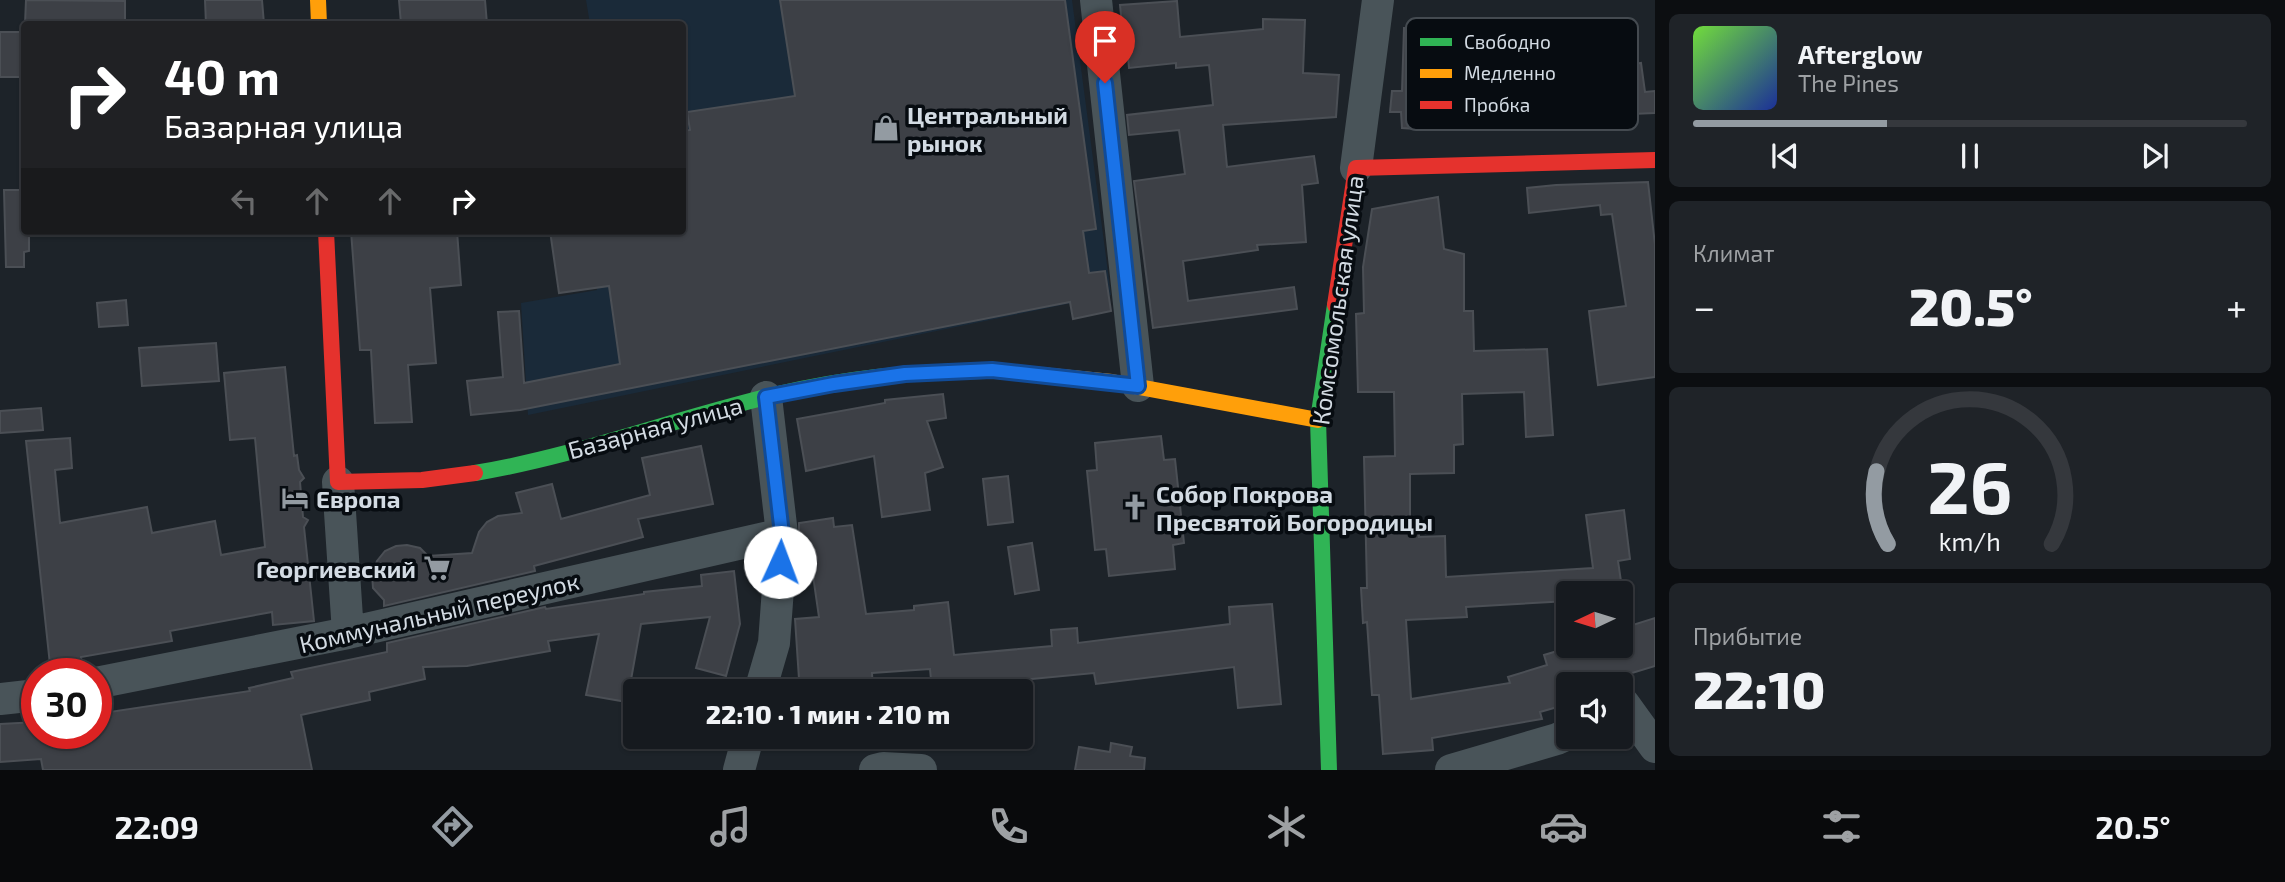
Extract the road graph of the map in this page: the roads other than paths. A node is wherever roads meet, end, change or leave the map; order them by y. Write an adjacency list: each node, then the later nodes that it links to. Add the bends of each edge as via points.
1 (318, 0): 4 (main road)
2 (1096, 0): 8 (street)
3 (1378, 0): 6 (street, Комсомольская улица)
4 (318, 21)
5 (1655, 160): 6 (main road)
6 (1356, 168): 10 (main road, Комсомольская улица)
7 (326, 235): 11 (main road)
8 (1138, 386): 9 (main road, Базарная улица, via 992,370 905,374); 10 (main road, Базарная улица)
9 (766, 397): 11 (main road, Базарная улица, via 489,469 448,477); 12 (street)
10 (1318, 420): 25 (main road, Комсомольская улица)
11 (338, 482): 13 (street)
12 (782, 534): 13 (street, Коммунальный переулок); 14 (street, via 774,643)
13 (348, 633): 15 (street, Коммунальный переулок)
14 (764, 679)
15 (112, 681)
16 (21, 697): 17 (street)
17 (0, 699)
18 (1633, 719): 20 (street)
19 (1556, 740): 26 (street)
20 (1655, 747)
21 (745, 749): 22 (street)
22 (739, 770)
23 (875, 770): 24 (street)
24 (921, 770)
25 (1329, 770)
26 (1451, 770)

